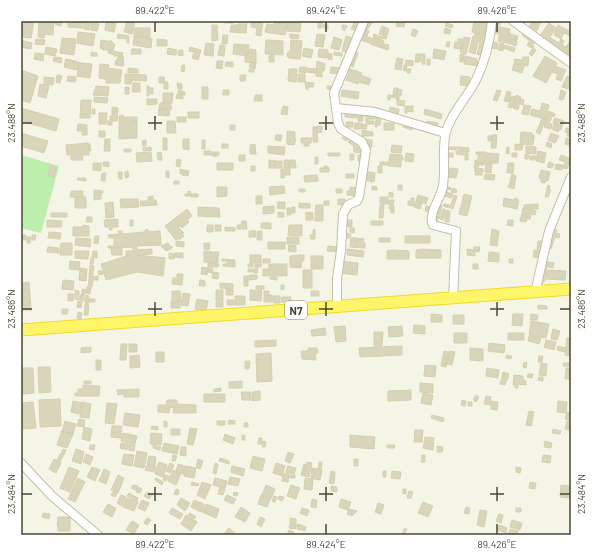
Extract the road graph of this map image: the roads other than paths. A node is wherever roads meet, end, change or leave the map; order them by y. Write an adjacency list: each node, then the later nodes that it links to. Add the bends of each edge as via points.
1 (364, 21): 5 (street, via 334,93)
2 (492, 21): 6 (street, via 476,80)
3 (513, 21): 4 (street)
4 (571, 63)
5 (336, 108): 6 (street, via 375,112); 11 (street, via 341,129 362,142 366,150 359,197 357,201 348,204 343,214)
6 (445, 133): 10 (street, via 442,186 432,222 433,225 456,231)
7 (571, 177): 9 (street, via 548,231)
8 (571, 289): 9 (highway, N7)
9 (535, 293): 10 (highway, N7)
10 (453, 299): 11 (highway, N7)
11 (337, 307): 12 (highway, N7)
12 (21, 330)
13 (21, 463): 14 (street, via 52,496)
14 (98, 535)

